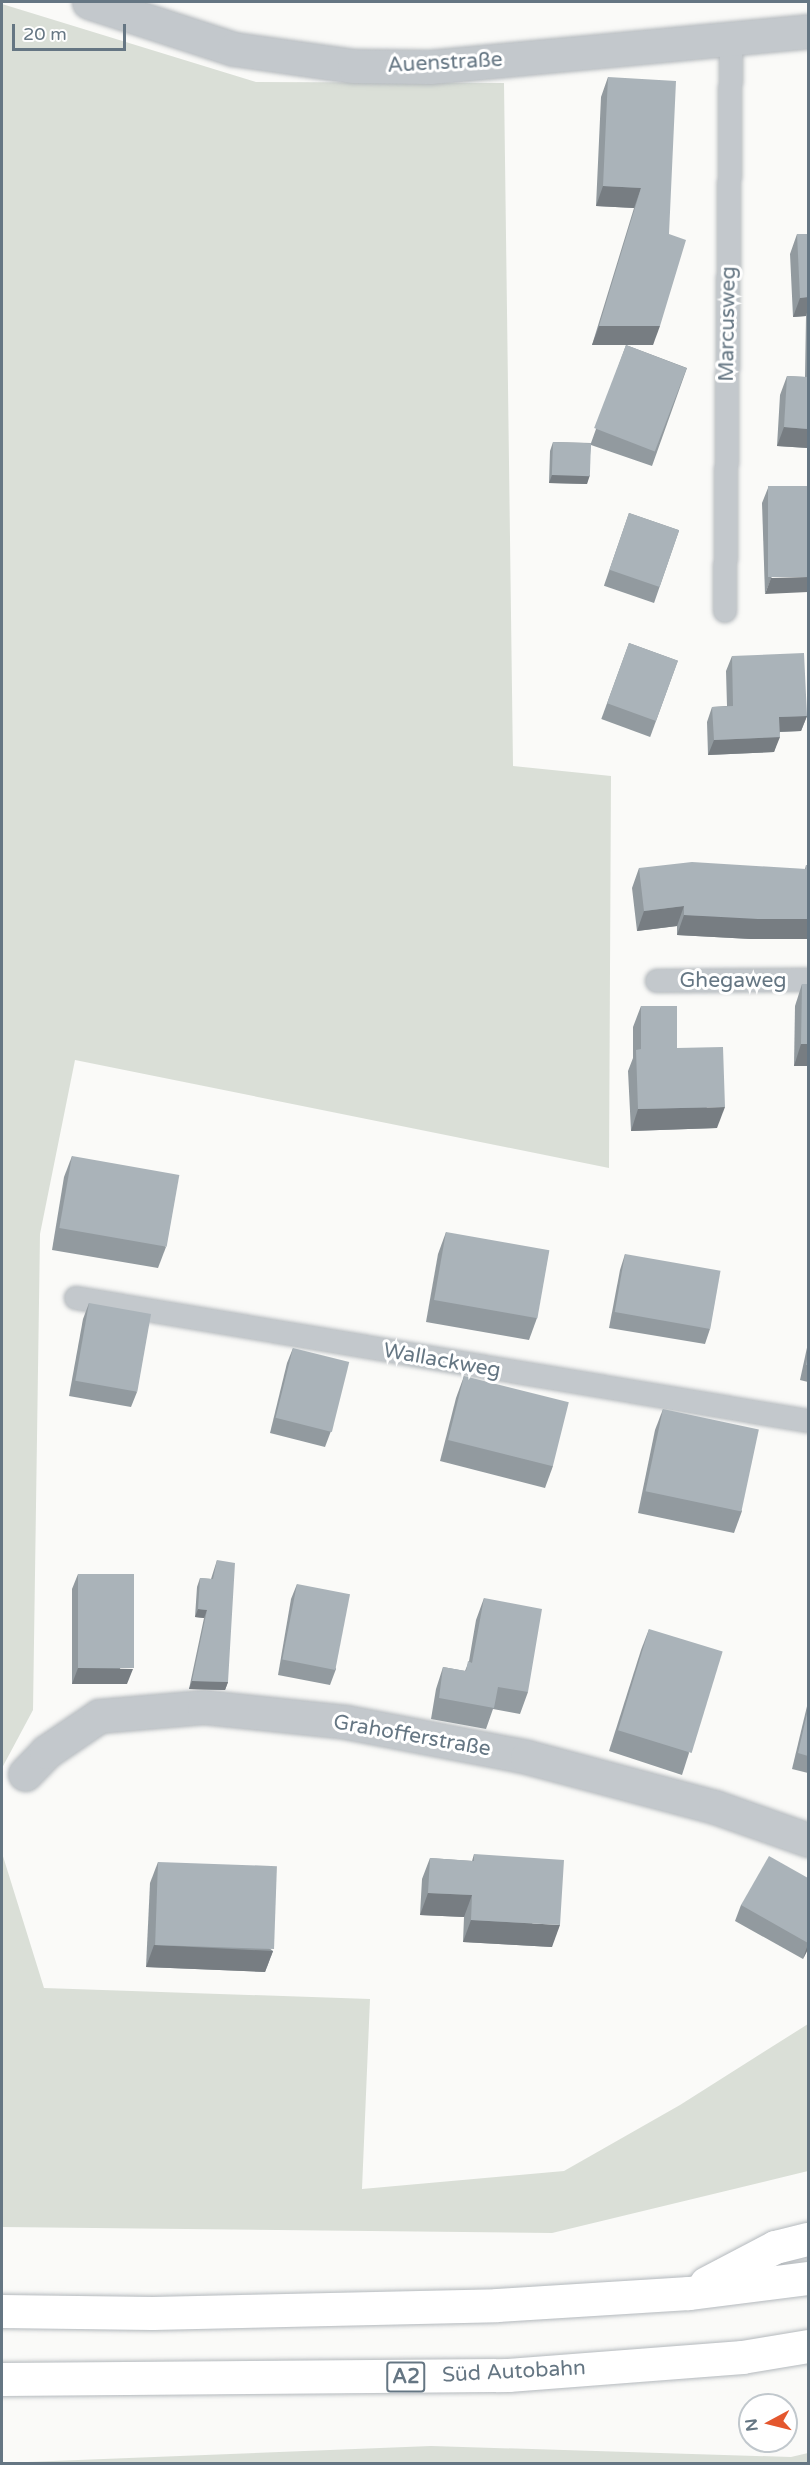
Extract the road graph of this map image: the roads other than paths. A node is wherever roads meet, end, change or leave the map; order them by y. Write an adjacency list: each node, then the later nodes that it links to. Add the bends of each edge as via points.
1 (96, 3): 3 (street, Auenstraße, via 234,49 354,66 430,67)
2 (808, 31): 3 (street, Auenstraße)
3 (730, 38): 4 (lane, Marcusweg)
4 (725, 611)
5 (808, 980): 6 (lane, Ghegaweg)
6 (657, 981)
7 (76, 1298): 8 (lane, Wallackweg)
8 (808, 1421)
9 (25, 1774): 10 (street, Grahofferstraße, via 46,1752 99,1716 204,1707 346,1722 527,1757 716,1806)
10 (808, 1840)
11 (808, 2239): 13 (highway, via 775,2247)
12 (808, 2278): 13 (highway)
13 (689, 2293): 14 (highway, via 497,2305 152,2313)
14 (2, 2311)
15 (808, 2346): 16 (highway, Süd Autobahn / A2, via 742,2356 508,2375)
16 (2, 2379)

